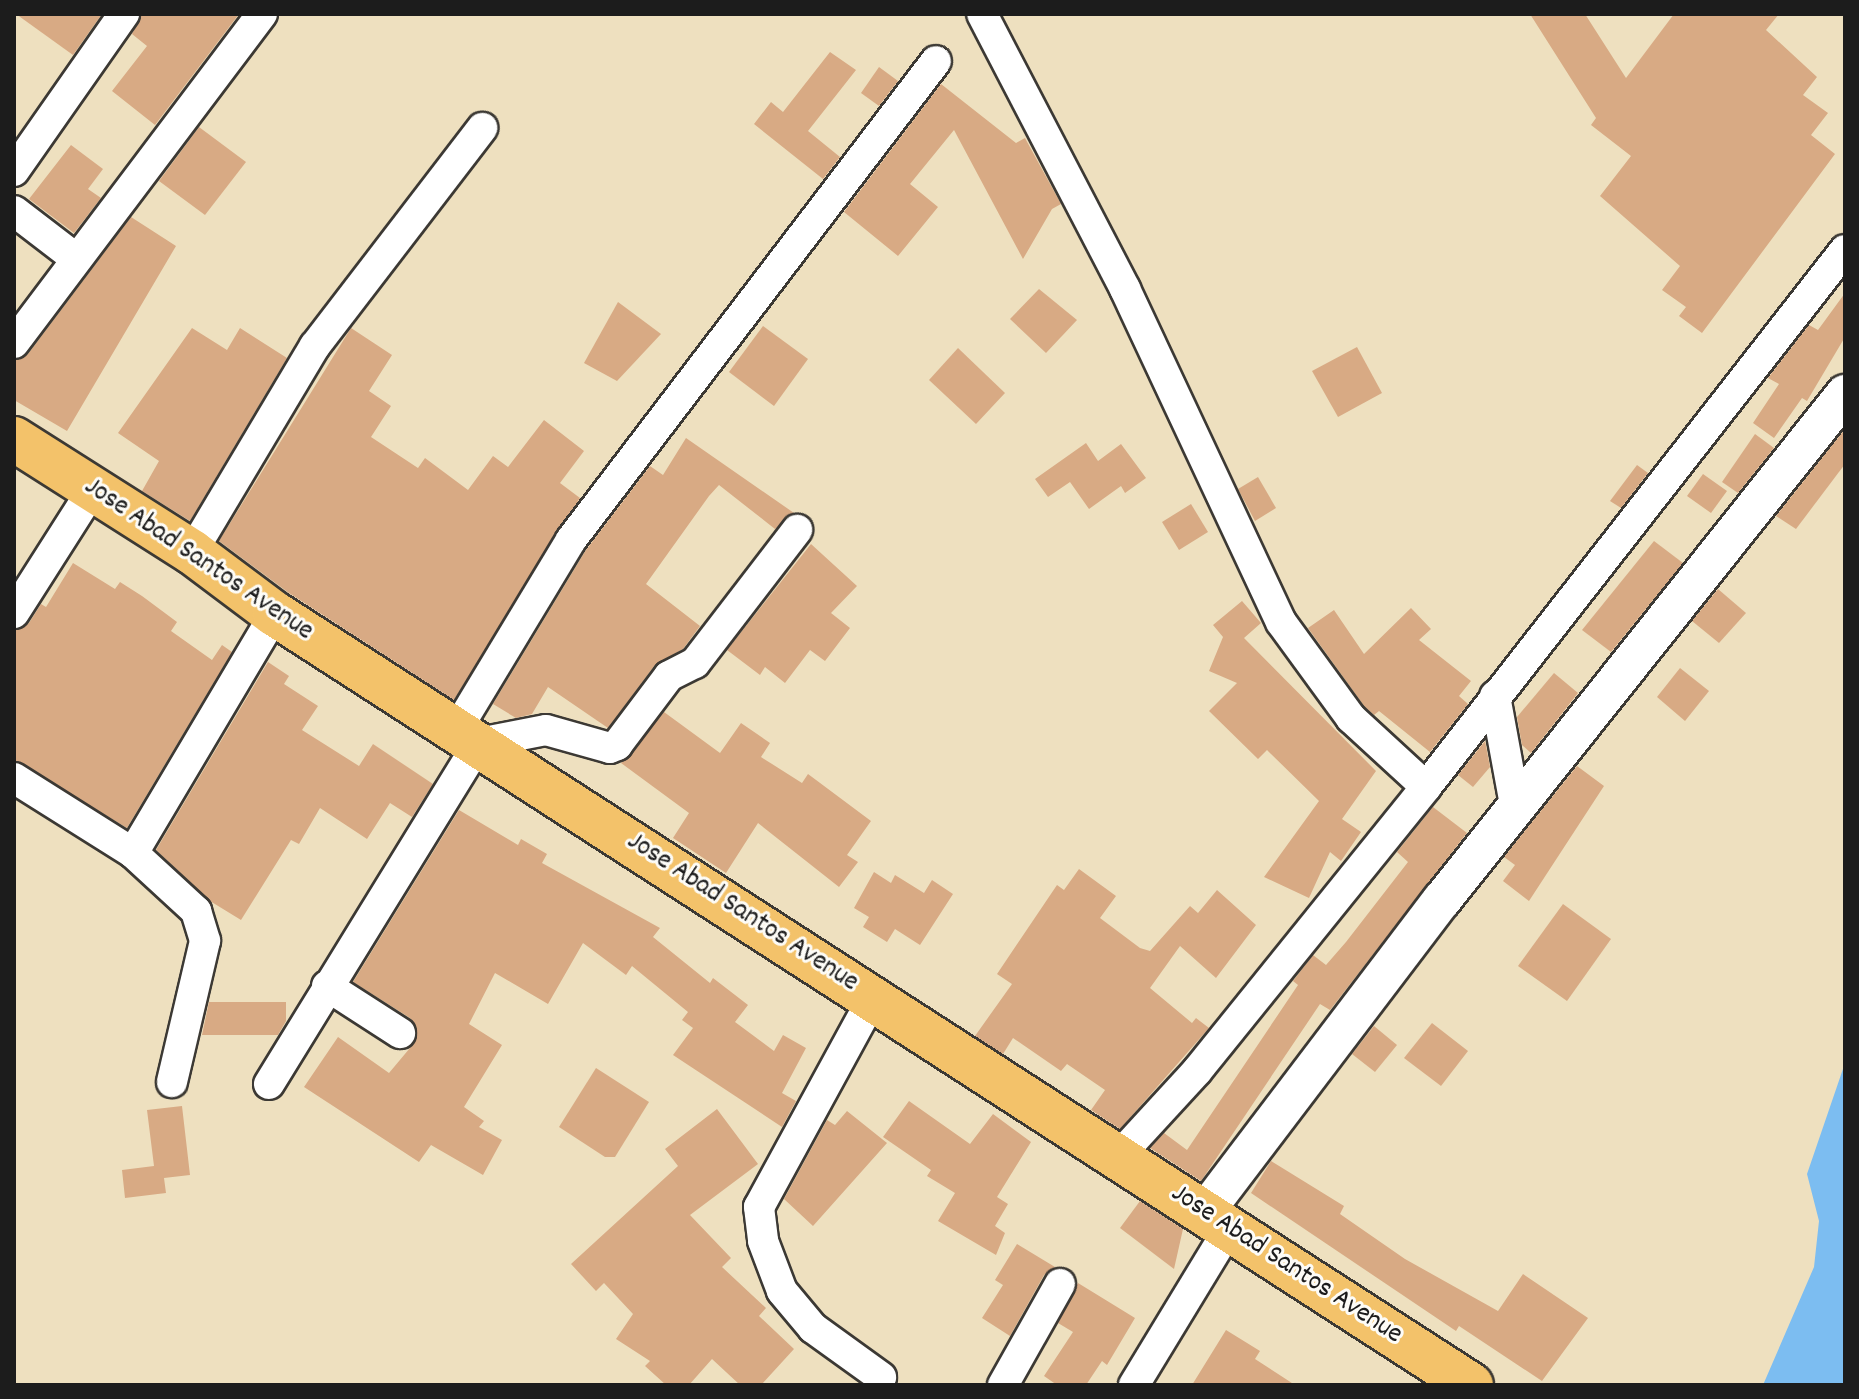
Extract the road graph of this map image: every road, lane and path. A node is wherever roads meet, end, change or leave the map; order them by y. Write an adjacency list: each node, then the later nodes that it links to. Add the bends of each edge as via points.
1 (124, 14): 6 (street)
2 (262, 14): 9 (street)
3 (982, 14): 21 (street, via 1125,289 1281,622 1351,718)
4 (936, 61): 19 (street, via 571,540)
5 (482, 128): 15 (street, via 315,346)
6 (14, 171)
7 (14, 211): 9 (street)
8 (1845, 250): 18 (street)
9 (74, 257): 10 (street)
10 (14, 343)
11 (1845, 394): 22 (street)
12 (14, 439): 13 (highway, Jose Abad Santos Avenue)
13 (93, 489): 15 (highway, Jose Abad Santos Avenue); 16 (street)
14 (797, 530): 19 (street, via 695,663 669,676 617,745 610,748 546,730)
15 (192, 552): 17 (highway, Jose Abad Santos Avenue)
16 (14, 613)
17 (275, 614): 19 (highway, Jose Abad Santos Avenue); 23 (street)
18 (1495, 696): 21 (street); 22 (street)
19 (468, 736): 24 (street); 25 (highway, Jose Abad Santos Avenue)
20 (14, 778): 23 (street)
21 (1426, 787): 29 (street, via 1197,1071)
22 (1516, 810): 30 (street, via 1321,1056)
23 (133, 853): 27 (street, via 196,911 205,941)
24 (327, 986): 26 (street); 28 (street)
25 (873, 998): 29 (highway, Jose Abad Santos Avenue); 32 (street, via 759,1207 763,1241 782,1291 813,1328)
26 (400, 1033)
27 (172, 1082)
28 (269, 1084)
29 (1117, 1158): 30 (highway, Jose Abad Santos Avenue)
30 (1217, 1221): 34 (street); 35 (highway, Jose Abad Santos Avenue)
31 (1060, 1284): 33 (street)
32 (881, 1377)
33 (1003, 1385)
34 (1134, 1385)
35 (1471, 1385)

